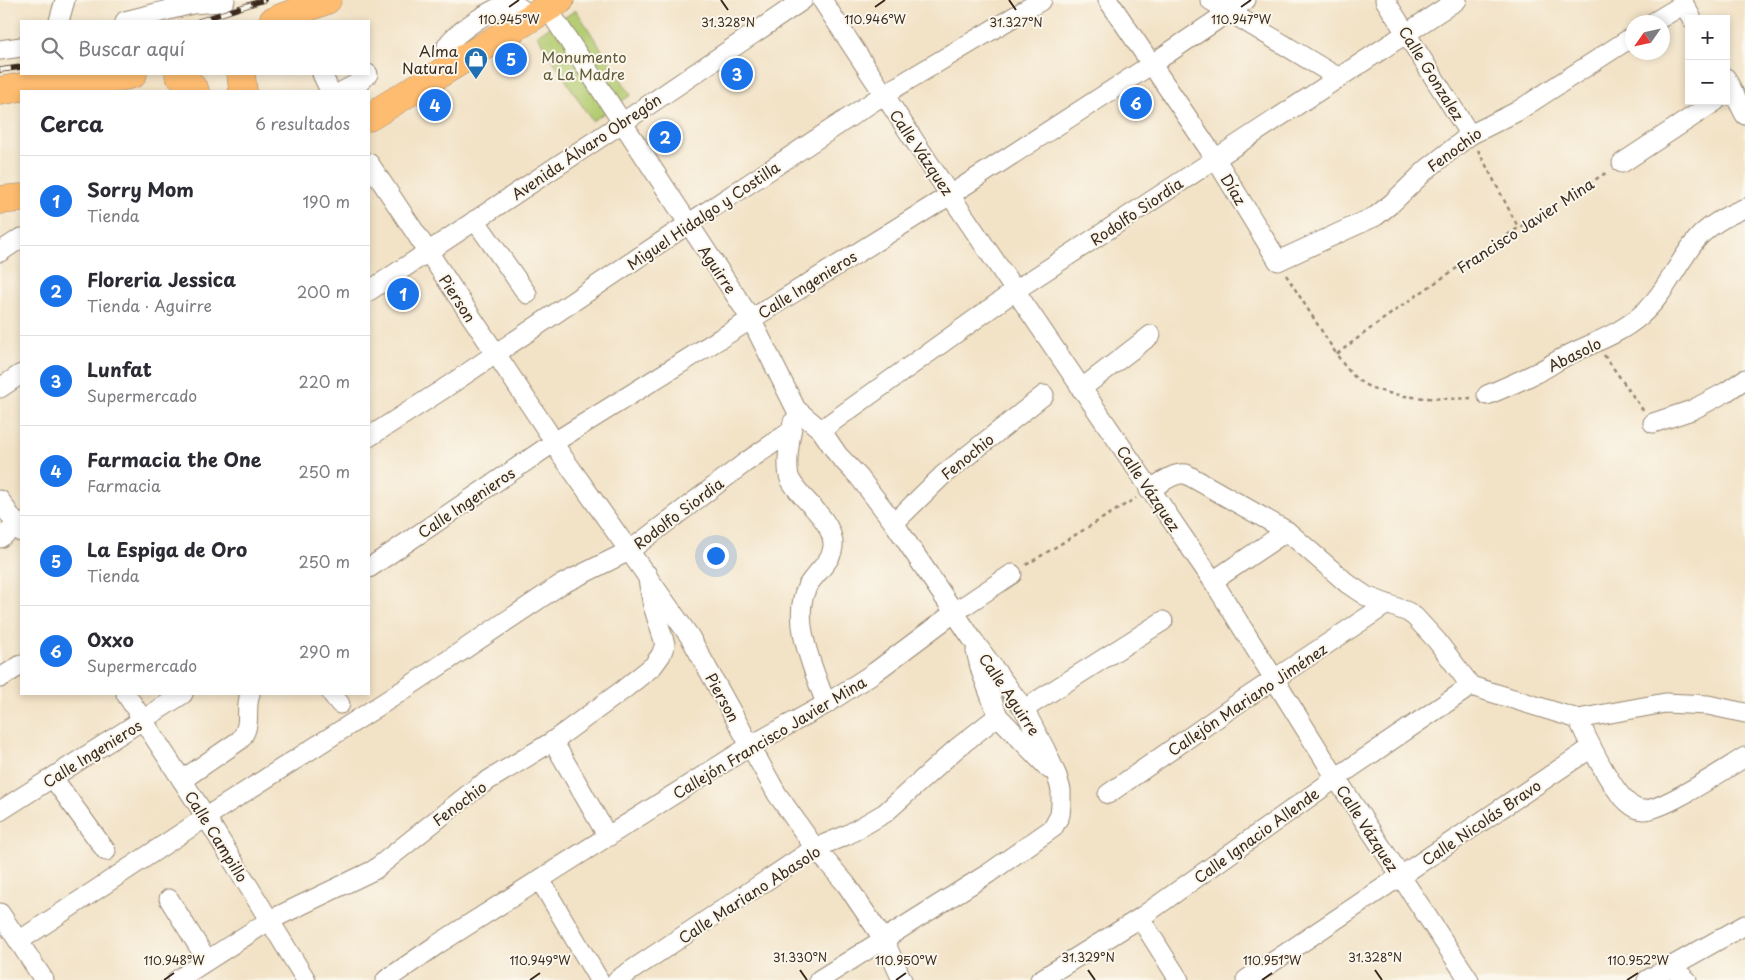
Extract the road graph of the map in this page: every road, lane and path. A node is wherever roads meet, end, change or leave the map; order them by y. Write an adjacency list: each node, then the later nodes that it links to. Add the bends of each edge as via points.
1 (65, 0): 18 (street)
2 (225, 0): 13 (street)
3 (327, 0): 20 (highway)
4 (348, 0): 21 (highway)
5 (803, 0): 47 (street, Avenida Álvaro Obregón)
6 (822, 0): 41 (street, Calle Vázquez)
7 (1042, 0): 41 (street, Miguel Hidalgo y Costilla)
8 (1108, 0): 26 (street, Díaz)
9 (1210, 0): 15 (street)
10 (1246, 0): 15 (street, Calle Ingenieros)
11 (1385, 0): 22 (street, Calle Gonzalez)
12 (1457, 0): 22 (street, Rodolfo Siordia)
13 (196, 2): 19 (street)
14 (547, 9): 45 (highway); 47 (street, Aguirre)
15 (1229, 11): 26 (street, Calle Ingenieros); 33 (street)
16 (1688, 11): 17 (street)
17 (1670, 17)
18 (59, 20)
19 (129, 20)
20 (276, 20)
21 (298, 20)
22 (1407, 33): 33 (street, Rodolfo Siordia); 48 (street, Calle Gonzalez)
23 (1625, 42): 48 (street, Fenochio, via 1516,112)
24 (20, 47): 25 (street)
25 (0, 50)
26 (1152, 64): 49 (street, Díaz); 52 (street, Calle Ingenieros)
27 (84, 75): 39 (highway)
28 (129, 75): 34 (highway)
29 (180, 75): 35 (highway)
30 (241, 75): 36 (highway)
31 (322, 75): 37 (street)
32 (367, 75): 38 (street)
33 (1339, 78): 49 (street, Rodolfo Siordia)
34 (66, 90)
35 (194, 90)
36 (242, 90)
37 (330, 90)
38 (345, 90)
39 (0, 91)
40 (1733, 91): 46 (street)
41 (883, 95): 52 (street, Calle Vázquez); 57 (street, Miguel Hidalgo y Costilla)
42 (20, 100): 43 (highway)
43 (0, 104)
44 (1710, 105): 50 (street)
45 (370, 116)
46 (1745, 116)
47 (622, 123): 56 (street, Avenida Álvaro Obregón); 57 (street, Aguirre)
48 (1470, 135): 58 (path, Calle Gonzalez); 62 (street, Fenochio, via 1376,216)
49 (1215, 158): 62 (street, Díaz); 64 (street, Rodolfo Siordia)
50 (1622, 163): 58 (path, Francisco Javier Mina)
51 (370, 165): 61 (street, Pierson)
52 (950, 195): 64 (street, Calle Vázquez); 66 (street, Calle Ingenieros)
53 (20, 198): 54 (highway)
54 (0, 200)
55 (1745, 208): 68 (street, Abasolo, via 1709,228 1697,239 1641,315 1624,329)
56 (475, 220): 61 (street, Avenida Álvaro Obregón); 65 (street)
57 (688, 224): 66 (street, Aguirre); 70 (street, Miguel Hidalgo y Costilla)
58 (1518, 228): 69 (path, Francisco Javier Mina)
59 (20, 239): 60 (street)
60 (0, 252)
61 (427, 252): 63 (street, Avenida Álvaro Obregón); 70 (street, Pierson)
62 (1278, 261): 69 (path)
63 (370, 290)
64 (1016, 290): 74 (street, Calle Vázquez); 79 (street, Rodolfo Siordia)
65 (527, 294)
66 (751, 319): 77 (street, Aguirre); 82 (street, Calle Ingenieros)
67 (1151, 335): 74 (street)
68 (1596, 344): 76 (street, Abasolo); 78 (path)
69 (1336, 354): 76 (path, via 1356,379 1372,389 1445,399)
70 (495, 355): 81 (street, Miguel Hidalgo y Costilla); 82 (street, Pierson)
71 (20, 375): 73 (street)
72 (1745, 379): 78 (street, via 1692,410)
73 (0, 388)
74 (1081, 389): 83 (street, Calle Vázquez)
75 (1044, 395): 85 (street, Fenochio, via 943,475)
76 (1487, 395)
77 (796, 409): 79 (street, Aguirre); 80 (street)
78 (1653, 423)
79 (821, 430): 85 (street, Aguirre)
80 (791, 431): 89 (street, Rodolfo Siordia); 105 (street, via 788,467 791,479 820,517 833,543 825,564 808,586 801,616 808,650)
81 (370, 436)
82 (550, 438): 89 (street, Pierson); 90 (street, Calle Ingenieros)
83 (1149, 490): 87 (street, via 1172,476 1186,474); 92 (path); 93 (street, Calle Vázquez)
84 (0, 500): 86 (street)
85 (894, 523): 95 (street, Calle Aguirre)
86 (20, 527): 88 (street)
87 (1287, 531): 93 (street); 94 (street, via 1348,584)
88 (0, 538)
89 (629, 551): 91 (street, Pierson); 121 (street, Rodolfo Siordia, via 560,585)
90 (370, 567)
91 (647, 574): 111 (street, Fenochio, via 665,644 661,655 629,686); 112 (street, Pierson, via 690,636)
92 (1012, 574): 95 (street, Callejón Francisco Javier Mina)
93 (1213, 581): 100 (street, Calle Vázquez)
94 (1387, 604): 100 (street, Callejón Mariano Jiménez); 101 (street, via 1415,617)
95 (955, 612): 97 (street, Calle Aguirre); 105 (street, Callejón Francisco Javier Mina)
96 (1163, 621): 106 (street)
97 (973, 640): 106 (street, Calle Aguirre); 108 (street, Calle Aguirre)
98 (20, 666): 99 (street)
99 (0, 678)
100 (1275, 680): 117 (street, Calle Vázquez); 119 (street, Callejón Mariano Jiménez)
101 (1471, 686): 109 (street); 117 (street, Calle Ignacio Allende)
102 (127, 695): 110 (street, Calle Campillo)
103 (181, 695): 110 (street, Calle Ingenieros)
104 (250, 695): 118 (street, via 245,734)
105 (826, 704): 112 (street, Callejón Francisco Javier Mina)
106 (1024, 709): 115 (street, Calle Aguirre)
107 (1745, 713): 109 (street, via 1708,705 1665,703)
108 (998, 716): 115 (street, Calle Aguirre); 123 (street, Calle Mariano Abasolo, via 885,812 847,835)
109 (1578, 719): 113 (street)
110 (143, 720): 116 (street, Calle Ingenieros); 118 (street, Calle Campillo)
111 (553, 741): 122 (street); 130 (street, Fenochio, via 479,786 374,870)
112 (750, 746): 122 (street, Callejón Francisco Javier Mina); 123 (street, Pierson, via 777,794)
113 (1591, 748): 114 (street, via 1620,795 1642,810 1668,803); 125 (street, Calle Nicolás Bravo)
114 (1745, 757)
115 (1057, 776): 132 (street, Calle Aguirre, via 1061,804 1060,815 1053,828)
116 (53, 778): 120 (street, Calle Ingenieros); 124 (street)
117 (1336, 778): 125 (street, Calle Vázquez); 129 (street, Calle Ignacio Allende)
118 (182, 780): 121 (street, Calle Campillo)
119 (1108, 794)
120 (0, 811)
121 (206, 817): 130 (street, Calle Campillo); 133 (street, Rodolfo Siordia)
122 (608, 837): 126 (street, Callejón Francisco Javier Mina)
123 (815, 848): 132 (street, Pierson, via 846,884); 141 (street, Calle Mariano Abasolo)
124 (106, 851)
125 (1399, 877): 146 (street, Calle Nicolás Bravo); 147 (street, Calle Vázquez)
126 (540, 880): 139 (street, Callejón Francisco Javier Mina); 140 (street)
127 (169, 899): 134 (street)
128 (0, 913): 133 (street)
129 (1140, 918): 144 (street, Calle Ignacio Allende); 145 (street)
130 (270, 920): 134 (street, Fenochio); 138 (street, Calle Campillo)
131 (1745, 925): 135 (street)
132 (884, 940): 142 (street); 143 (street, Pierson)
133 (19, 941): 136 (street)
134 (207, 960): 137 (street, Fenochio)
135 (1670, 966): 148 (street); 149 (street)
136 (44, 980)
137 (177, 980)
138 (306, 980)
139 (386, 980)
140 (599, 980)
141 (617, 980)
142 (819, 980)
143 (902, 980)
144 (1040, 980)
145 (1179, 980)
146 (1246, 980)
147 (1469, 980)
148 (1647, 980)
149 (1687, 980)

